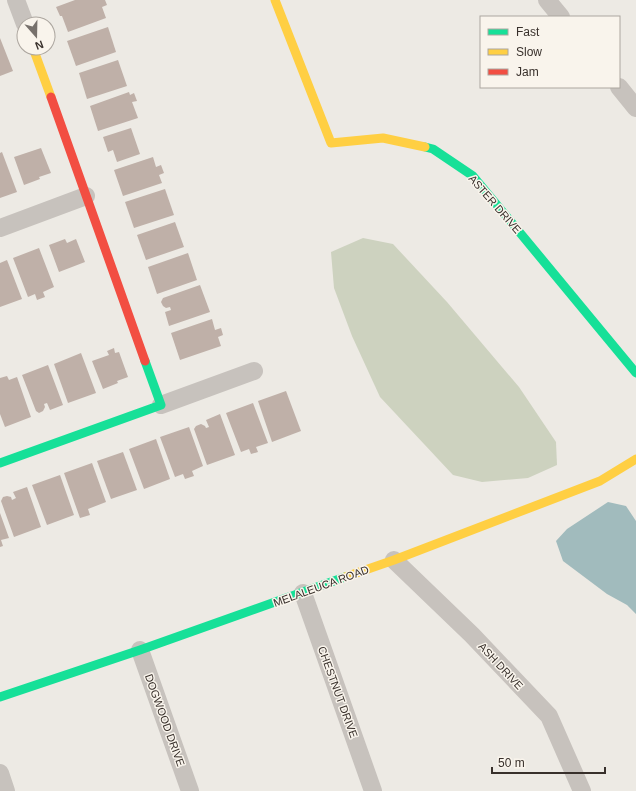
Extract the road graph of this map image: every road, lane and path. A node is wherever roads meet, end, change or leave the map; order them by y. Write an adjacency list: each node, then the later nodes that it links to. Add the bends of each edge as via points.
1 (16, 0): 4 (street)
2 (274, 0): 12 (street, ASTER DRIVE, via 331,143 384,138 433,149 473,176)
3 (546, 0): 5 (street)
4 (22, 16)
5 (560, 16)
6 (36, 56): 9 (street)
7 (620, 88): 8 (street)
8 (636, 108)
9 (86, 196): 10 (street); 13 (street)
10 (0, 228)
11 (254, 371): 13 (street)
12 (636, 372)
13 (160, 404): 15 (street)
14 (636, 459): 16 (street, MELALEUCA ROAD, via 600,481)
15 (0, 463)
16 (394, 560): 17 (street, MELALEUCA ROAD); 24 (street, ASH DRIVE, via 472,635 549,716)
17 (303, 593): 18 (street, MELALEUCA ROAD); 23 (street, CHESTNUT DRIVE)
18 (140, 650): 19 (street, MELALEUCA ROAD); 22 (street, DOGWOOD DRIVE)
19 (0, 697)
20 (0, 773): 21 (street)
21 (6, 791)
22 (190, 791)
23 (373, 791)
24 (582, 791)

